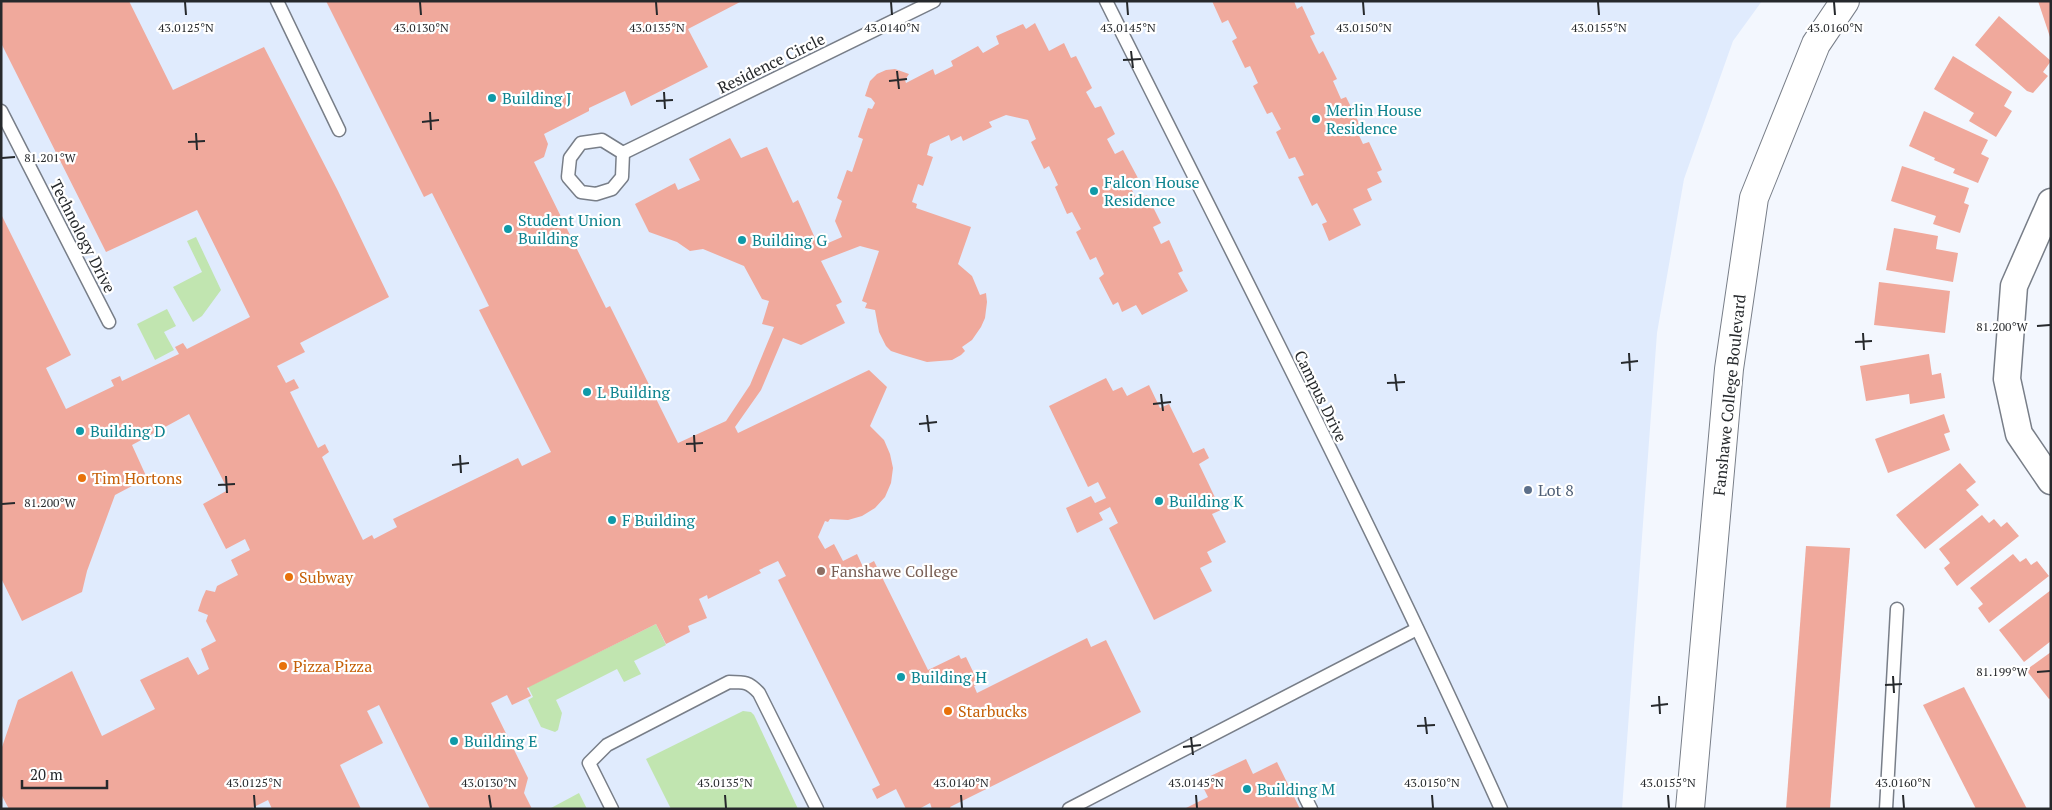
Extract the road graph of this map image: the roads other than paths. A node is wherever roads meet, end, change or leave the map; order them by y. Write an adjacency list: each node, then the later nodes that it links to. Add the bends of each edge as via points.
1 (277, 1): 6 (lane)
2 (934, 1): 7 (lane, Residence Circle)
3 (1106, 1): 12 (lane, Campus Drive)
4 (1845, 1): 17 (street, Fanshawe College Boulevard, via 1816,44 1754,198 1729,369)
5 (1, 111): 9 (lane, Technology Drive)
6 (340, 130)
7 (623, 153): 7 (lane, via 602,140 581,143 570,158 568,177 581,192 596,194 612,190 622,177)
8 (2051, 202): 10 (street, via 2014,286 2007,379 2019,434)
9 (109, 322)
10 (2051, 481)
11 (1897, 608): 18 (lane)
12 (1417, 629): 15 (lane); 16 (lane, Campus Drive)
13 (612, 809): 14 (lane, via 589,763 607,745 729,682 740,682 751,684 759,693)
14 (817, 809)
15 (1069, 809)
16 (1501, 809)
17 (1690, 809)
18 (1886, 809)

